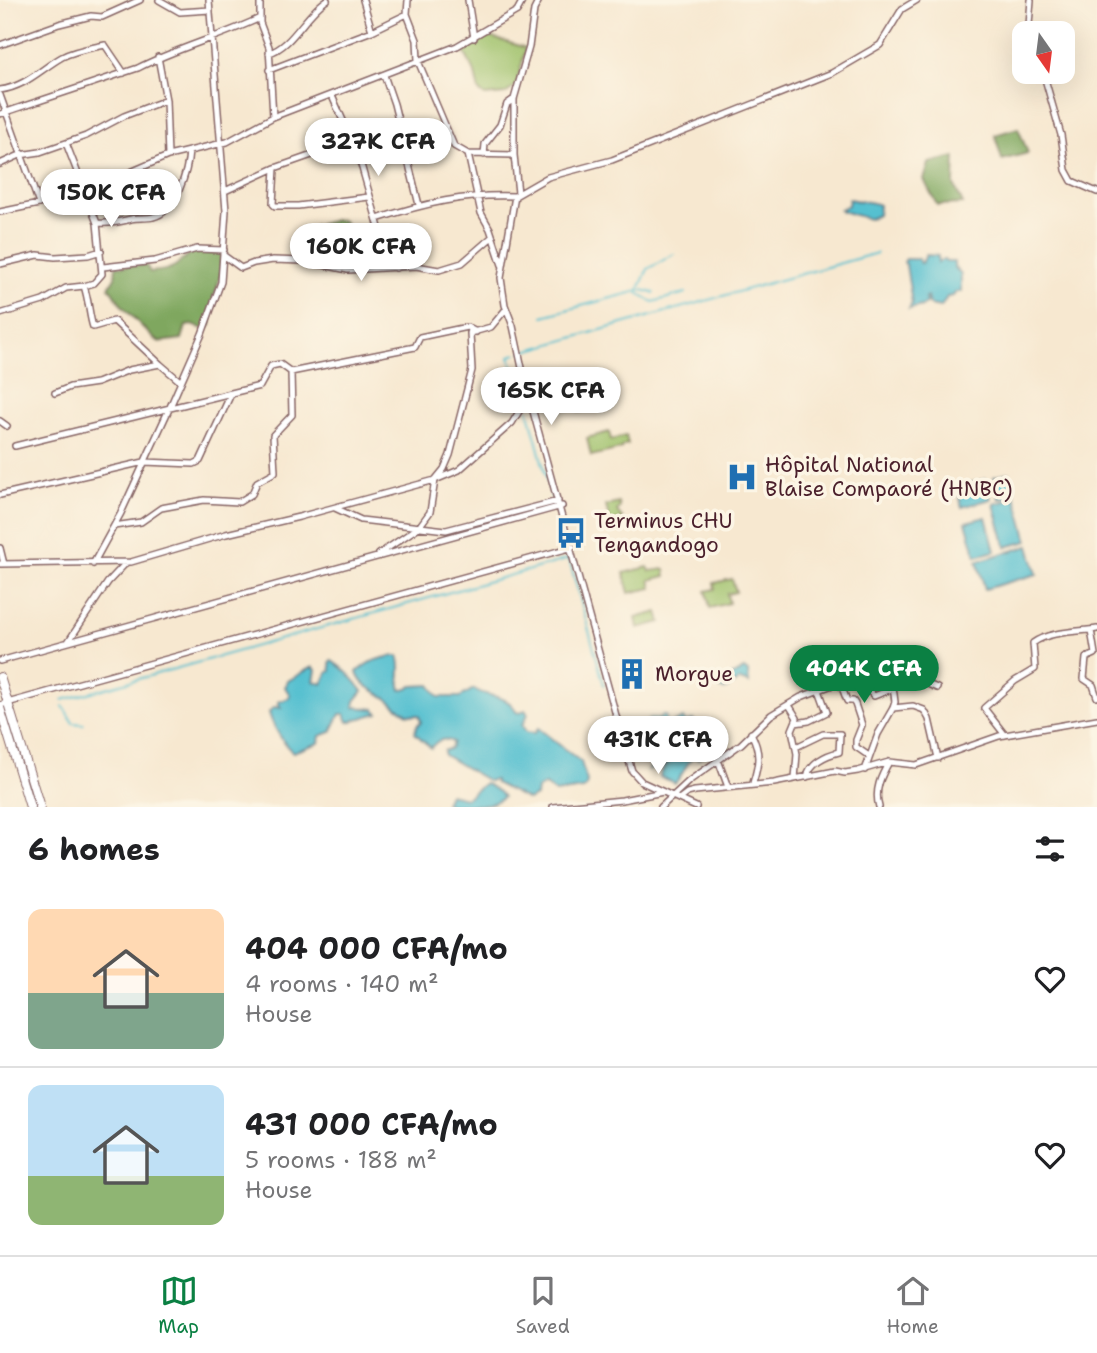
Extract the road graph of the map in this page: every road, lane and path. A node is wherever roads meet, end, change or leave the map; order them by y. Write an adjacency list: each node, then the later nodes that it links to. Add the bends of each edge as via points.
1 (140, 0): 20 (street, via 102,17 59,24)
2 (159, 0): 13 (street, via 180,12)
3 (209, 0): 13 (street)
4 (260, 0): 15 (street)
5 (327, 0): 22 (street, via 286,45)
6 (362, 0): 17 (street)
7 (408, 0): 14 (street)
8 (468, 0): 18 (street)
9 (523, 0): 18 (street, via 517,11)
10 (917, 0): 50 (street, via 902,9 880,45 832,73 612,160 548,177)
11 (1031, 0): 16 (street)
12 (537, 1): 32 (street)
13 (210, 10): 19 (street)
14 (407, 14): 17 (street); 21 (street)
15 (260, 18): 19 (street); 22 (street)
16 (1029, 21)
17 (372, 31): 26 (street)
18 (474, 38): 24 (street)
19 (212, 39): 23 (street); 38 (street)
20 (0, 46)
21 (418, 50): 24 (street); 25 (street)
22 (269, 53): 26 (street)
23 (158, 57): 27 (street); 33 (street)
24 (428, 58): 25 (street)
25 (418, 61): 28 (street); 40 (street, via 454,146)
26 (269, 70): 35 (street)
27 (124, 73): 30 (street, via 105,45 65,55 31,79); 34 (street)
28 (384, 75): 31 (street); 54 (street)
29 (1046, 84): 49 (street, via 1066,170 1072,181)
30 (0, 93): 34 (street)
31 (332, 96): 35 (street); 36 (street)
32 (514, 99): 42 (street, via 485,144); 43 (street)
33 (166, 100): 37 (street); 44 (street)
34 (2, 113): 41 (street)
35 (272, 117): 38 (street)
36 (352, 141): 46 (street); 52 (street)
37 (66, 143): 41 (street); 47 (street)
38 (219, 144): 39 (street); 48 (street)
39 (189, 151): 44 (street); 57 (street, via 184,180 161,213)
40 (468, 154): 42 (street); 51 (street)
41 (20, 155): 45 (street); 53 (street)
42 (484, 155): 43 (street)
43 (514, 155): 50 (street)
44 (168, 156): 47 (street)
45 (0, 164)
46 (275, 168): 48 (street); 52 (street, via 275,206)
47 (83, 189): 53 (street); 57 (street)
48 (225, 191): 60 (street)
49 (1097, 192)
50 (516, 194): 51 (street); 62 (street)
51 (477, 196): 54 (street); 58 (street)
52 (369, 198): 56 (street)
53 (39, 204): 55 (street)
54 (419, 205): 56 (street)
55 (0, 212)
56 (377, 219): 64 (street)
57 (97, 223): 59 (street)
58 (492, 237): 62 (street); 64 (street, via 452,267)
59 (102, 251): 61 (street, via 38,255); 63 (street)
60 (224, 253): 63 (street, via 197,249 155,261); 64 (street, via 241,268 273,260 348,270); 71 (street, via 214,304)
61 (0, 264)
62 (502, 265): 66 (street)
63 (103, 267): 65 (street, via 100,279)
64 (396, 268)
65 (85, 286): 67 (street, via 66,288 43,301); 69 (street, via 93,327 114,321)
66 (506, 309): 68 (street, via 491,327); 74 (street)
67 (0, 314)
68 (476, 331): 70 (street, via 467,327 420,337 415,347); 80 (street, via 470,333 472,370 463,408 450,455)
69 (160, 364): 71 (street); 72 (street)
70 (290, 372): 73 (street, via 280,364 271,366 260,386); 84 (street, via 292,415 274,435 275,471 257,482 252,494 239,502 204,500 161,508 141,522)
71 (181, 382): 75 (street)
72 (55, 393)
73 (231, 394): 75 (street); 79 (street, via 200,461)
74 (531, 403): 80 (street, via 523,405 512,423 459,470); 82 (street)
75 (170, 407): 78 (street); 79 (street)
76 (0, 421): 77 (street)
77 (7, 426)
78 (15, 446)
79 (144, 462): 81 (street); 84 (street)
80 (435, 480): 83 (street); 85 (street, via 430,512)
81 (0, 495)
82 (560, 505): 85 (street, via 454,529); 86 (street); 88 (street)
83 (335, 508): 85 (street, via 361,520); 89 (street)
84 (114, 526): 91 (street)
85 (419, 527): 88 (street)
86 (572, 547): 103 (street); 121 (street, via 630,765 642,782)
87 (0, 548): 90 (street)
88 (373, 558): 93 (street)
89 (126, 563): 91 (street); 93 (street)
90 (2, 564): 91 (street)
91 (93, 564)
92 (1094, 629): 102 (street, via 1096,654 1086,658 1084,679 1093,685); 109 (street, via 1033,643 1035,669 984,708)
93 (68, 642): 94 (street)
94 (0, 661)
95 (898, 667): 97 (street); 99 (street, via 918,669); 101 (street, via 891,678)
96 (0, 677): 103 (main road)
97 (855, 677): 98 (street); 101 (street, via 860,690 874,696)
98 (840, 682): 100 (street); 112 (street, via 846,702 853,701 862,725 856,747)
99 (937, 688)
100 (819, 690): 104 (street); 107 (street, via 827,712)
101 (892, 690): 105 (street)
102 (1097, 697)
103 (3, 705): 110 (main road); 125 (main road)
104 (789, 705): 107 (street, via 797,716); 108 (street)
105 (893, 708): 112 (street); 113 (street, via 924,710)
106 (1097, 719): 109 (street)
107 (795, 723): 111 (street)
108 (751, 733): 114 (street); 119 (street, via 759,751)
109 (1005, 734): 113 (street)
110 (5, 738): 124 (main road)
111 (796, 747): 117 (street, via 823,734 840,734 839,752 824,757); 118 (street)
112 (869, 756): 116 (street)
113 (938, 758): 115 (street, via 916,765)
114 (718, 760): 120 (street); 122 (street, via 689,781)
115 (889, 762): 116 (street); 129 (street, via 879,780)
116 (865, 769): 117 (street)
117 (807, 777): 118 (street)
118 (795, 779): 119 (street)
119 (753, 783): 120 (street)
120 (728, 787): 122 (street)
121 (663, 792): 122 (street); 123 (street)
122 (677, 798): 127 (street); 128 (street)
123 (623, 804): 126 (street)
124 (30, 807)
125 (40, 807)
126 (553, 807)
127 (661, 807)
128 (696, 807)
129 (879, 807)

